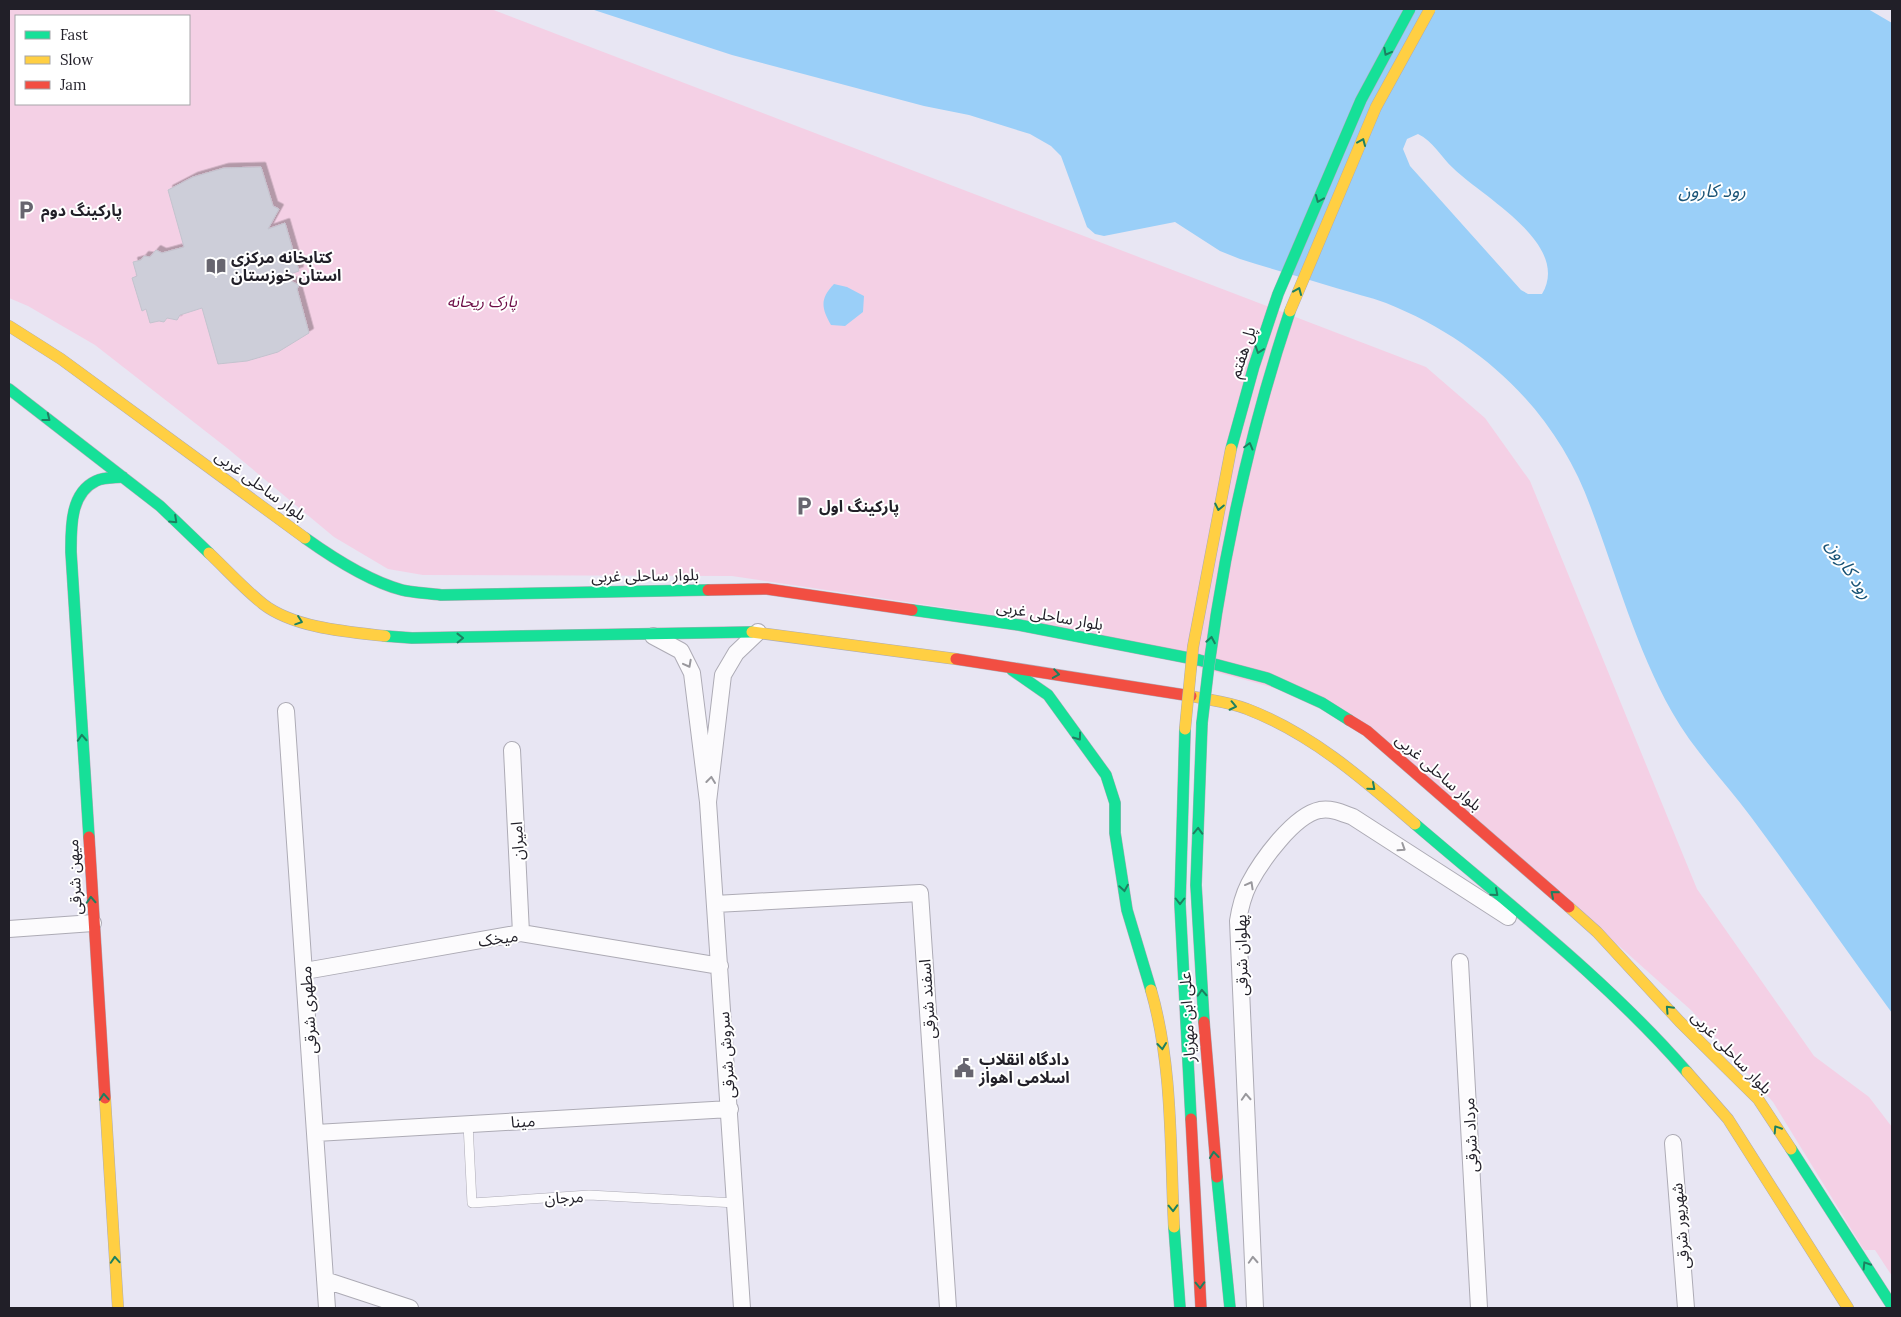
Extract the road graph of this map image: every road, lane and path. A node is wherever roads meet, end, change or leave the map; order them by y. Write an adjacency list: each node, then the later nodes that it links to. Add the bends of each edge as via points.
1 (1410, 9): 37 (main road, پل هفتم, one-way to 37, bridge, via 1361,100 1278,294 1232,446 1193,647 1185,729 1180,904)
2 (1430, 9): 12 (main road, پل هفتم, one-way to 2, bridge, via 1210,650 1230,533 1270,371 1294,300 1376,107)
3 (9, 326): 30 (main road, بلوار ساحلی غربی, one-way to 3, via 1758,1099 1680,1022 1597,932 1367,731 1322,702 1267,678 1199,660 1019,624 767,589 441,596 402,590 370,577 322,550 61,359)
4 (9, 388): 5 (main road)
5 (31, 406): 6 (street); 7 (main road, one-way to 7)
6 (9, 408)
7 (123, 477): 9 (main road, one-way to 9, via 160,506 264,605 330,631 412,638); 16 (main road, میهن شرقی, one-way to 7, via 71,514 86,486 97,480)
8 (758, 632): 9 (main road); 10 (main road); 14 (street, one-way to 8, via 723,675 736,653)
9 (651, 634): 14 (street, one-way to 14, via 681,651 692,673)
10 (1008, 666): 19 (main road, one-way to 19, via 1246,708 1299,734 1340,760); 36 (main road, one-way to 36, via 1048,695 1106,775 1115,803 1115,833 1127,910 1160,1021 1168,1096)
11 (286, 711): 22 (street, مطهری شرقی)
12 (1202, 723): 38 (main road, علی ابن مهزیار, one-way to 12, via 1207,1082 1196,885)
13 (512, 750): 18 (street, امیران)
14 (708, 802): 15 (street, سروش شرقی)
15 (716, 904): 21 (street, سروش شرقی); 35 (street, اسفند شرقی, via 920,893)
16 (93, 923): 17 (street); 31 (main road, میهن شرقی, one-way to 16)
17 (9, 929)
18 (521, 933): 21 (street, میخک); 22 (street, میخک)
19 (1572, 959): 28 (main road, via 1655,1035 1728,1119); 39 (street, پهلوان شرقی, one-way to 19, via 1238,921 1249,883 1290,828 1319,810 1334,810 1353,817)
20 (1460, 962): 40 (street, مرداد شرقی)
21 (720, 966): 23 (street, سروش شرقی)
22 (305, 971): 25 (street, مطهری شرقی)
23 (730, 1109): 24 (street, مینا); 27 (street, سروش شرقی)
24 (468, 1124): 25 (street, مینا); 27 (lane, مرجان, via 472,1203 589,1195)
25 (316, 1133): 29 (street, مطهری شرقی)
26 (1673, 1143): 41 (street, شهریور شرقی)
27 (736, 1203): 34 (street, سروش شرقی)
28 (1827, 1276): 42 (street); 43 (main road)
29 (325, 1280): 32 (street, مطهری شرقی); 33 (street)
30 (1892, 1306)
31 (118, 1308)
32 (327, 1308)
33 (410, 1308)
34 (742, 1308)
35 (948, 1308)
36 (1180, 1308)
37 (1200, 1308)
38 (1230, 1308)
39 (1255, 1308)
40 (1479, 1308)
41 (1686, 1308)
42 (1837, 1308)
43 (1848, 1308)

